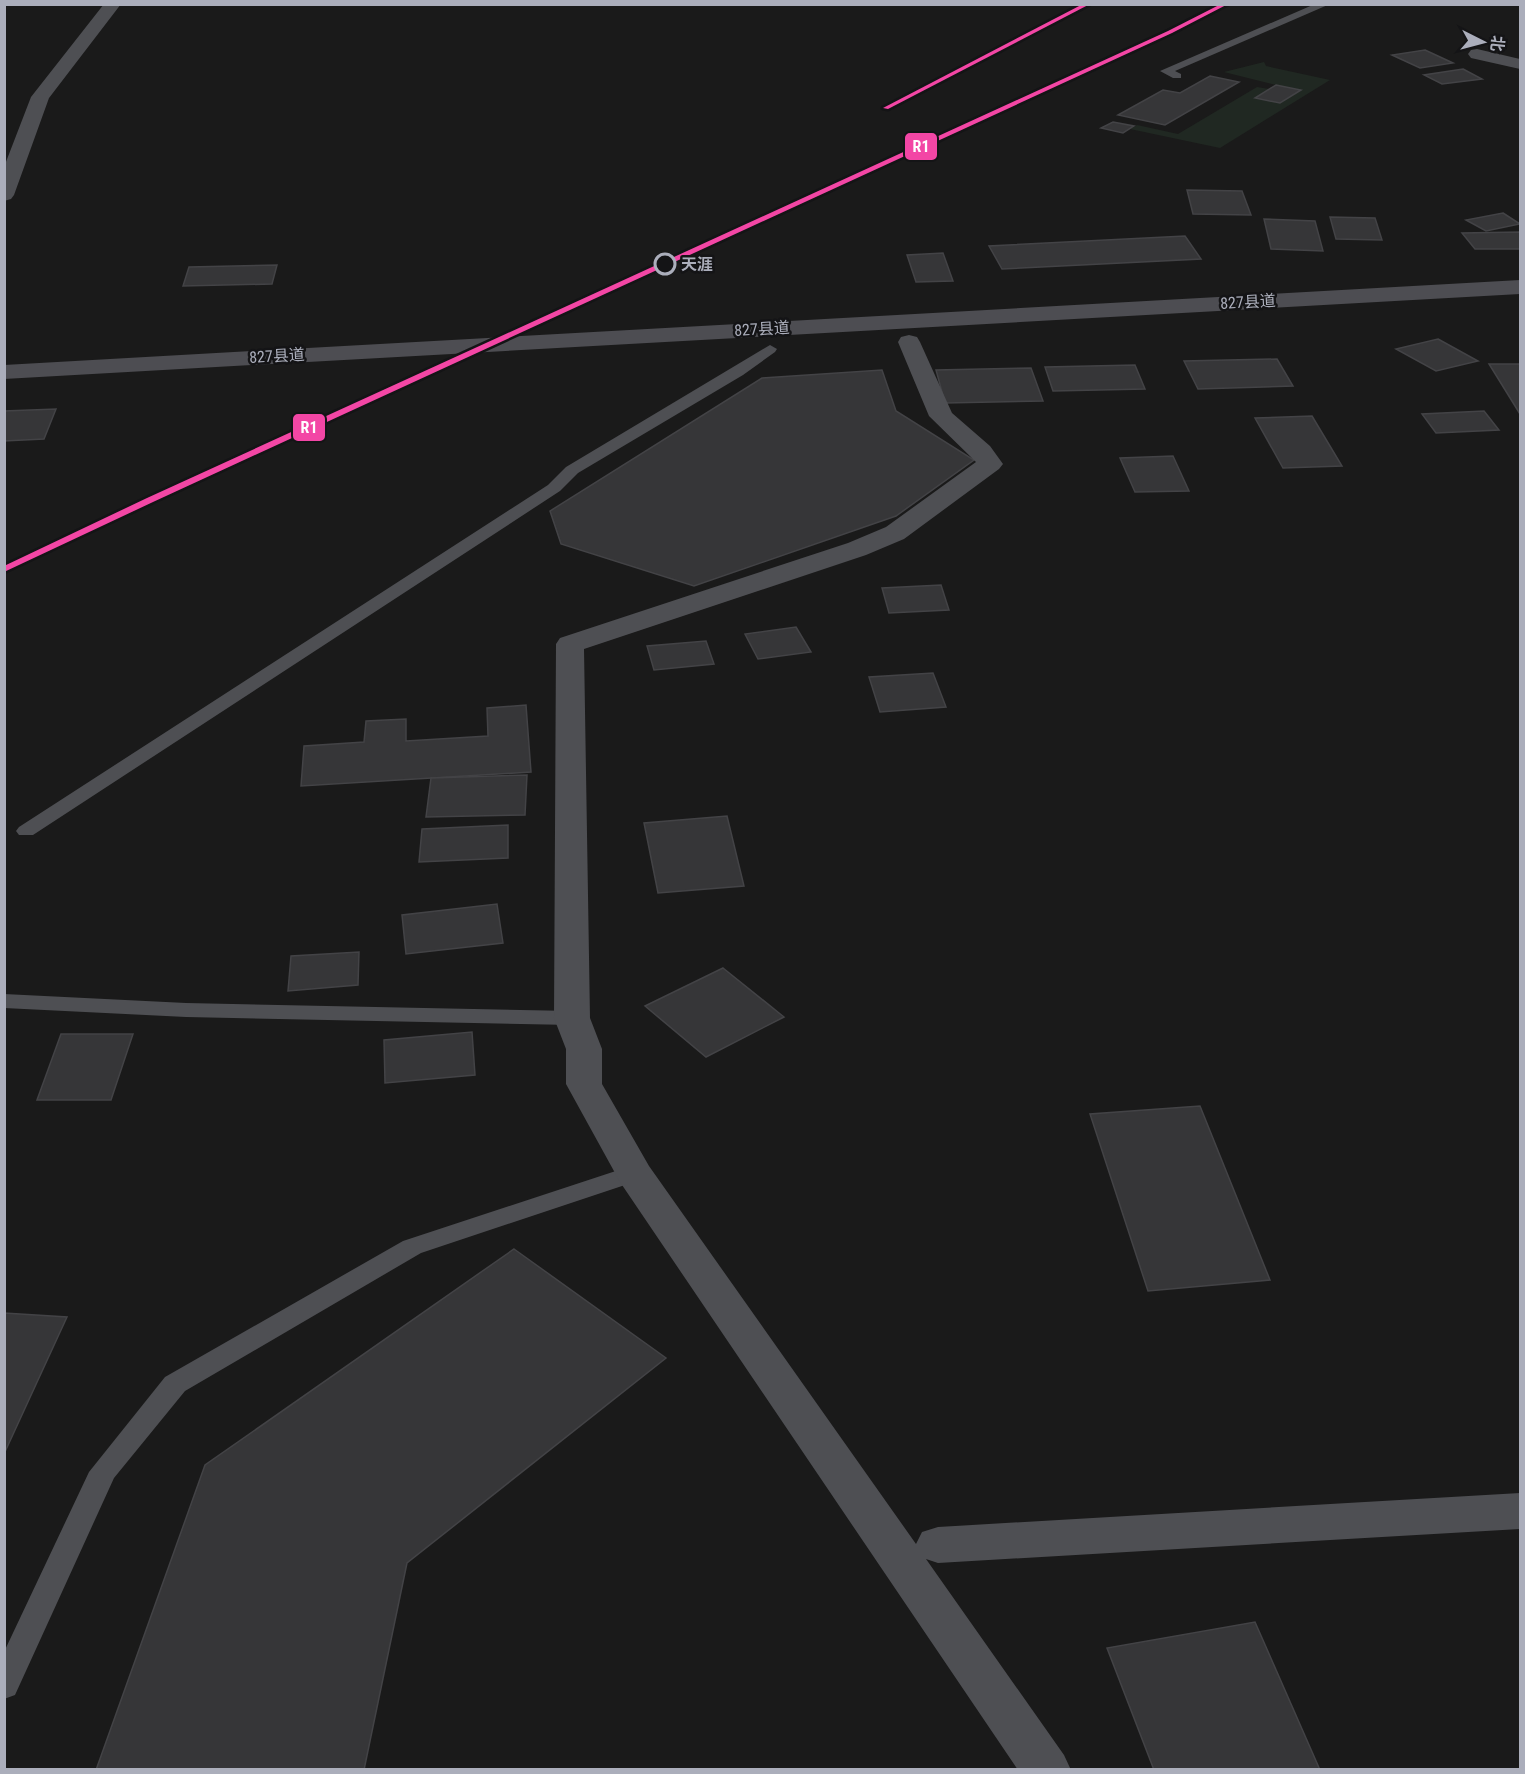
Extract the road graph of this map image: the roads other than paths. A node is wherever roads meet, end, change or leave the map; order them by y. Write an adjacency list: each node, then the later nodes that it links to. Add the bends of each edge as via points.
1 (113, 4): 6 (street, via 40,97)
2 (1325, 4): 5 (lane, via 1166,71)
3 (1477, 54): 4 (street)
4 (1521, 64)
5 (1177, 76)
6 (4, 195)
7 (1521, 287): 11 (main road, 827县道)
8 (1415, 315): 9 (main road, 827县道)
9 (909, 342): 10 (main road, 827县道); 14 (street, via 941,416 990,464 895,533 570,644)
10 (770, 349): 11 (main road, 827县道, via 277,370); 12 (lane, via 572,470 554,488)
11 (4, 372)
12 (26, 831)
13 (4, 1001): 14 (lane, via 186,1010)
14 (572, 1018): 15 (street, via 584,1049 584,1084)
15 (634, 1173): 18 (lane, via 412,1246 175,1384 103,1472); 19 (street)
16 (1521, 1511): 17 (street)
17 (938, 1545)
18 (4, 1686)
19 (1046, 1770)

